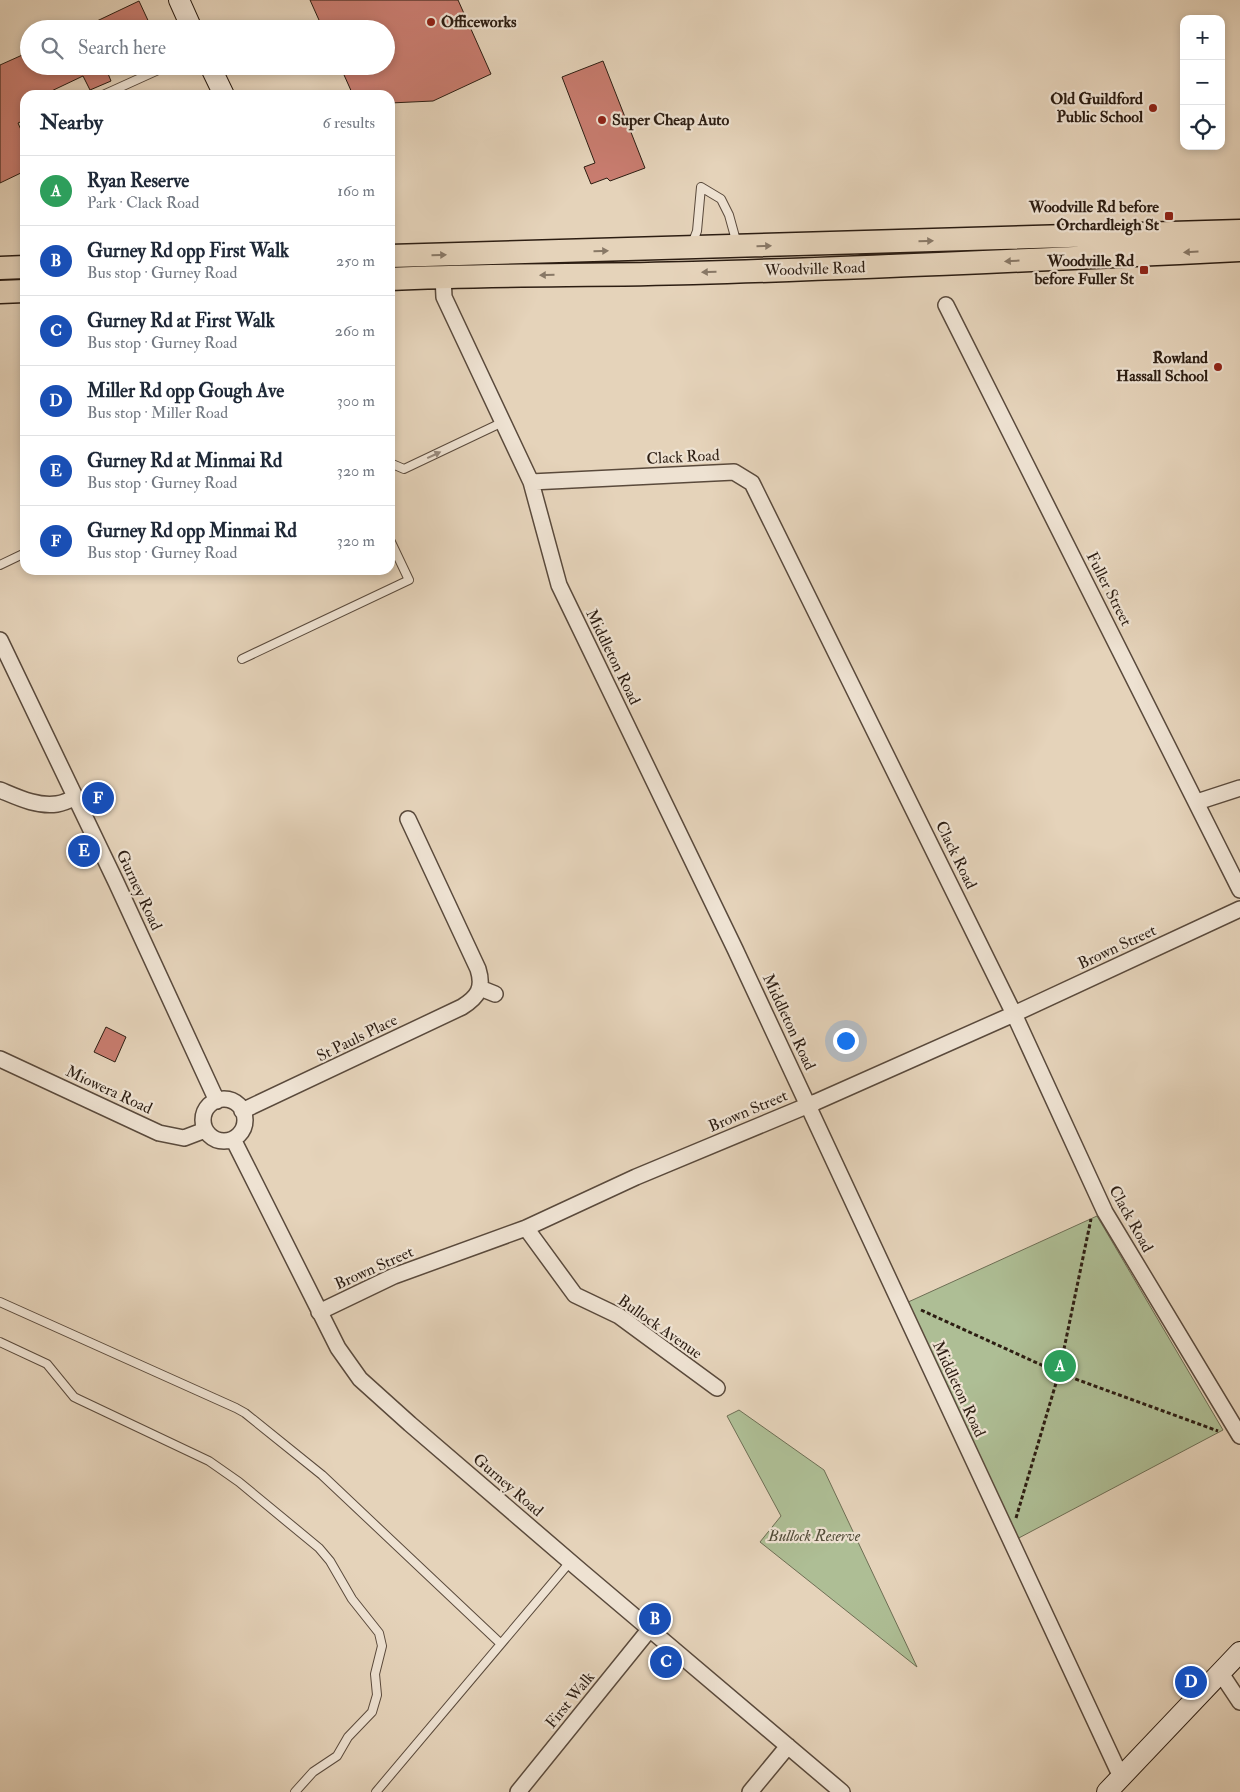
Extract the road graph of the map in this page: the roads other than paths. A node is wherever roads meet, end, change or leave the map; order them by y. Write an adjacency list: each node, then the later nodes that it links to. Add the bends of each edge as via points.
1 (179, 0): 2 (street)
2 (188, 20)
3 (147, 75): 5 (lane)
4 (214, 75): 6 (street)
5 (114, 90)
6 (222, 90)
7 (1240, 231): 8 (main road, Woodville Road, one-way to 7)
8 (738, 246): 9 (main road, Woodville Road); 9 (lane, via 721,199 701,187 697,231)
9 (690, 248): 11 (main road, Woodville Road, one-way to 9)
10 (1240, 250): 14 (main road, Woodville Road, one-way to 14, via 692,273)
11 (395, 256)
12 (20, 267): 13 (main road)
13 (0, 268)
14 (443, 276): 15 (main road, Woodville Road); 19 (street, Middleton Road, via 444,297)
15 (395, 279)
16 (20, 291): 17 (main road)
17 (0, 292)
18 (946, 305): 30 (street, Fuller Street)
19 (503, 422): 20 (lane, one-way to 19, via 404,469); 21 (street, Middleton Road)
20 (395, 465)
21 (531, 482): 36 (street, Clack Road, via 734,472 752,483); 39 (street, Middleton Road, via 559,585)
22 (395, 551): 26 (lane, via 409,580)
23 (20, 556): 24 (lane)
24 (0, 566)
25 (0, 640): 29 (street, Gurney Road)
26 (242, 660)
27 (1240, 788): 30 (street)
28 (0, 790): 29 (street, via 46,804)
29 (76, 798): 38 (street, Gurney Road)
30 (1197, 802): 32 (street, Fuller Street)
31 (408, 819): 34 (street, via 478,969)
32 (1240, 890)
33 (1240, 909): 36 (street, Brown Street)
34 (480, 988): 35 (street); 40 (street, St Pauls Place, via 462,1007)
35 (495, 994)
36 (1014, 1014): 39 (street, Brown Street); 48 (street, Clack Road, via 1105,1212)
37 (0, 1059): 41 (street, Miowera Road, via 159,1133 184,1138)
38 (217, 1101): 40 (street, via 229,1100); 41 (street, via 206,1109 203,1123)
39 (808, 1105): 43 (street, Brown Street, via 636,1177); 56 (street, Middleton Road, via 1010,1540)
40 (242, 1111): 42 (street, via 242,1130)
41 (206, 1130): 42 (street, via 220,1141)
42 (233, 1139): 45 (street, Gurney Road)
43 (526, 1228): 45 (street, Brown Street, via 394,1276); 47 (street, Bullock Avenue, via 576,1294 619,1316)
44 (0, 1302): 51 (lane, via 245,1413 322,1475)
45 (320, 1312): 49 (street, Gurney Road, via 338,1348 360,1379)
46 (0, 1342): 57 (lane, via 47,1364 74,1397 198,1455 233,1477 319,1548 379,1633 382,1646 375,1674 377,1695 372,1712 348,1737 337,1756 313,1772)
47 (717, 1388)
48 (1240, 1436)
49 (570, 1562): 50 (street, Gurney Road); 51 (lane)
50 (649, 1630): 55 (street, Gurney Road); 59 (street, First Walk)
51 (500, 1643): 58 (lane)
52 (1240, 1652): 53 (street)
53 (1221, 1672): 54 (street); 56 (street)
54 (1240, 1702)
55 (788, 1746): 60 (street); 61 (street, Gurney Road)
56 (1114, 1785)
57 (295, 1792)
58 (376, 1792)
59 (518, 1792)
60 (750, 1792)
61 (842, 1792)

